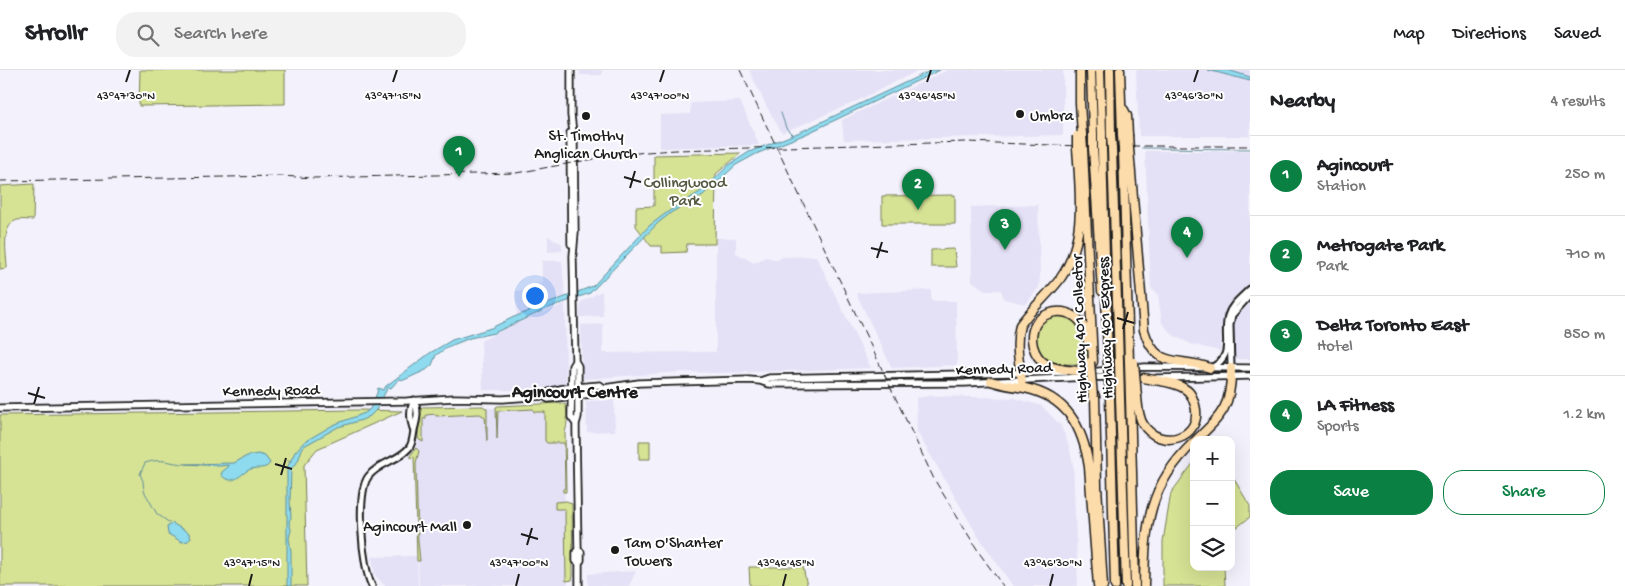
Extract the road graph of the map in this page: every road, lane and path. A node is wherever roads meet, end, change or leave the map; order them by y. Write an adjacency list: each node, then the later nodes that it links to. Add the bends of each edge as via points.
1 (572, 70): 22 (main road, via 569,142)
2 (1080, 70): 7 (highway, bridge)
3 (1090, 70): 11 (highway, bridge, via 1101,285)
4 (1100, 70): 11 (highway, Highway 401 Express, bridge)
5 (1110, 70): 36 (highway, Highway 401 Express, bridge)
6 (1120, 70): 8 (highway, bridge)
7 (1080, 148): 12 (highway, Highway 401 Collector); 18 (highway, via 1080,213 1072,258 1061,277 1020,325 1017,346)
8 (1126, 149): 13 (highway, via 1144,330 1150,347 1161,357); 26 (highway, bridge, via 1128,324)
9 (1250, 289): 13 (street, via 1231,309 1228,317 1225,356)
10 (1250, 296): 16 (street, via 1232,315)
11 (1108, 352): 35 (highway, Highway 401 Express, bridge)
12 (1091, 362): 15 (highway, via 1086,332 1076,318 1056,312 1044,315 1037,322 1032,342 1036,355 1051,366); 34 (highway, Highway 401 Collector, bridge)
13 (1210, 368): 15 (main road, Kennedy Road); 16 (main road, Kennedy Road)
14 (1250, 368): 16 (main road, Kennedy Road)
15 (1088, 372): 18 (main road, Kennedy Road)
16 (1231, 372): 17 (main road, Kennedy Road); 19 (main road, Kennedy Road); 29 (highway, via 1229,395 1220,417)
17 (1250, 376)
18 (1021, 377): 19 (main road, Kennedy Road); 20 (main road, Kennedy Road, via 769,378); 21 (main road, Kennedy Road)
19 (1144, 378): 26 (highway, via 1185,388 1194,400 1196,410 1191,430 1180,438 1158,438 1141,422)
20 (760, 381): 21 (main road, Kennedy Road, via 769,384); 23 (main road, Kennedy Road, via 659,382)
21 (991, 382): 33 (highway, via 1026,388 1051,397 1076,424 1086,452)
22 (575, 388): 23 (main road, Kennedy Road, via 600,385); 24 (main road, Kennedy Road, via 548,391); 25 (main road)
23 (604, 388): 25 (main road, Kennedy Road, via 600,393)
24 (543, 396): 25 (main road, Kennedy Road, via 548,400); 27 (main road, Kennedy Road)
25 (575, 396): 32 (main road, via 571,417 576,424 576,561 579,563)
26 (1133, 398): 37 (highway)
27 (414, 400): 28 (main road, Kennedy Road); 31 (street, via 411,407 414,431 408,450 372,473 364,486 362,539 367,576)
28 (0, 408)
29 (1200, 436)
30 (1190, 446): 38 (highway, via 1176,460 1153,500 1146,532)
31 (372, 586)
32 (579, 586)
33 (1098, 586)
34 (1103, 586)
35 (1115, 586)
36 (1126, 586)
37 (1135, 586)
38 (1144, 586)

